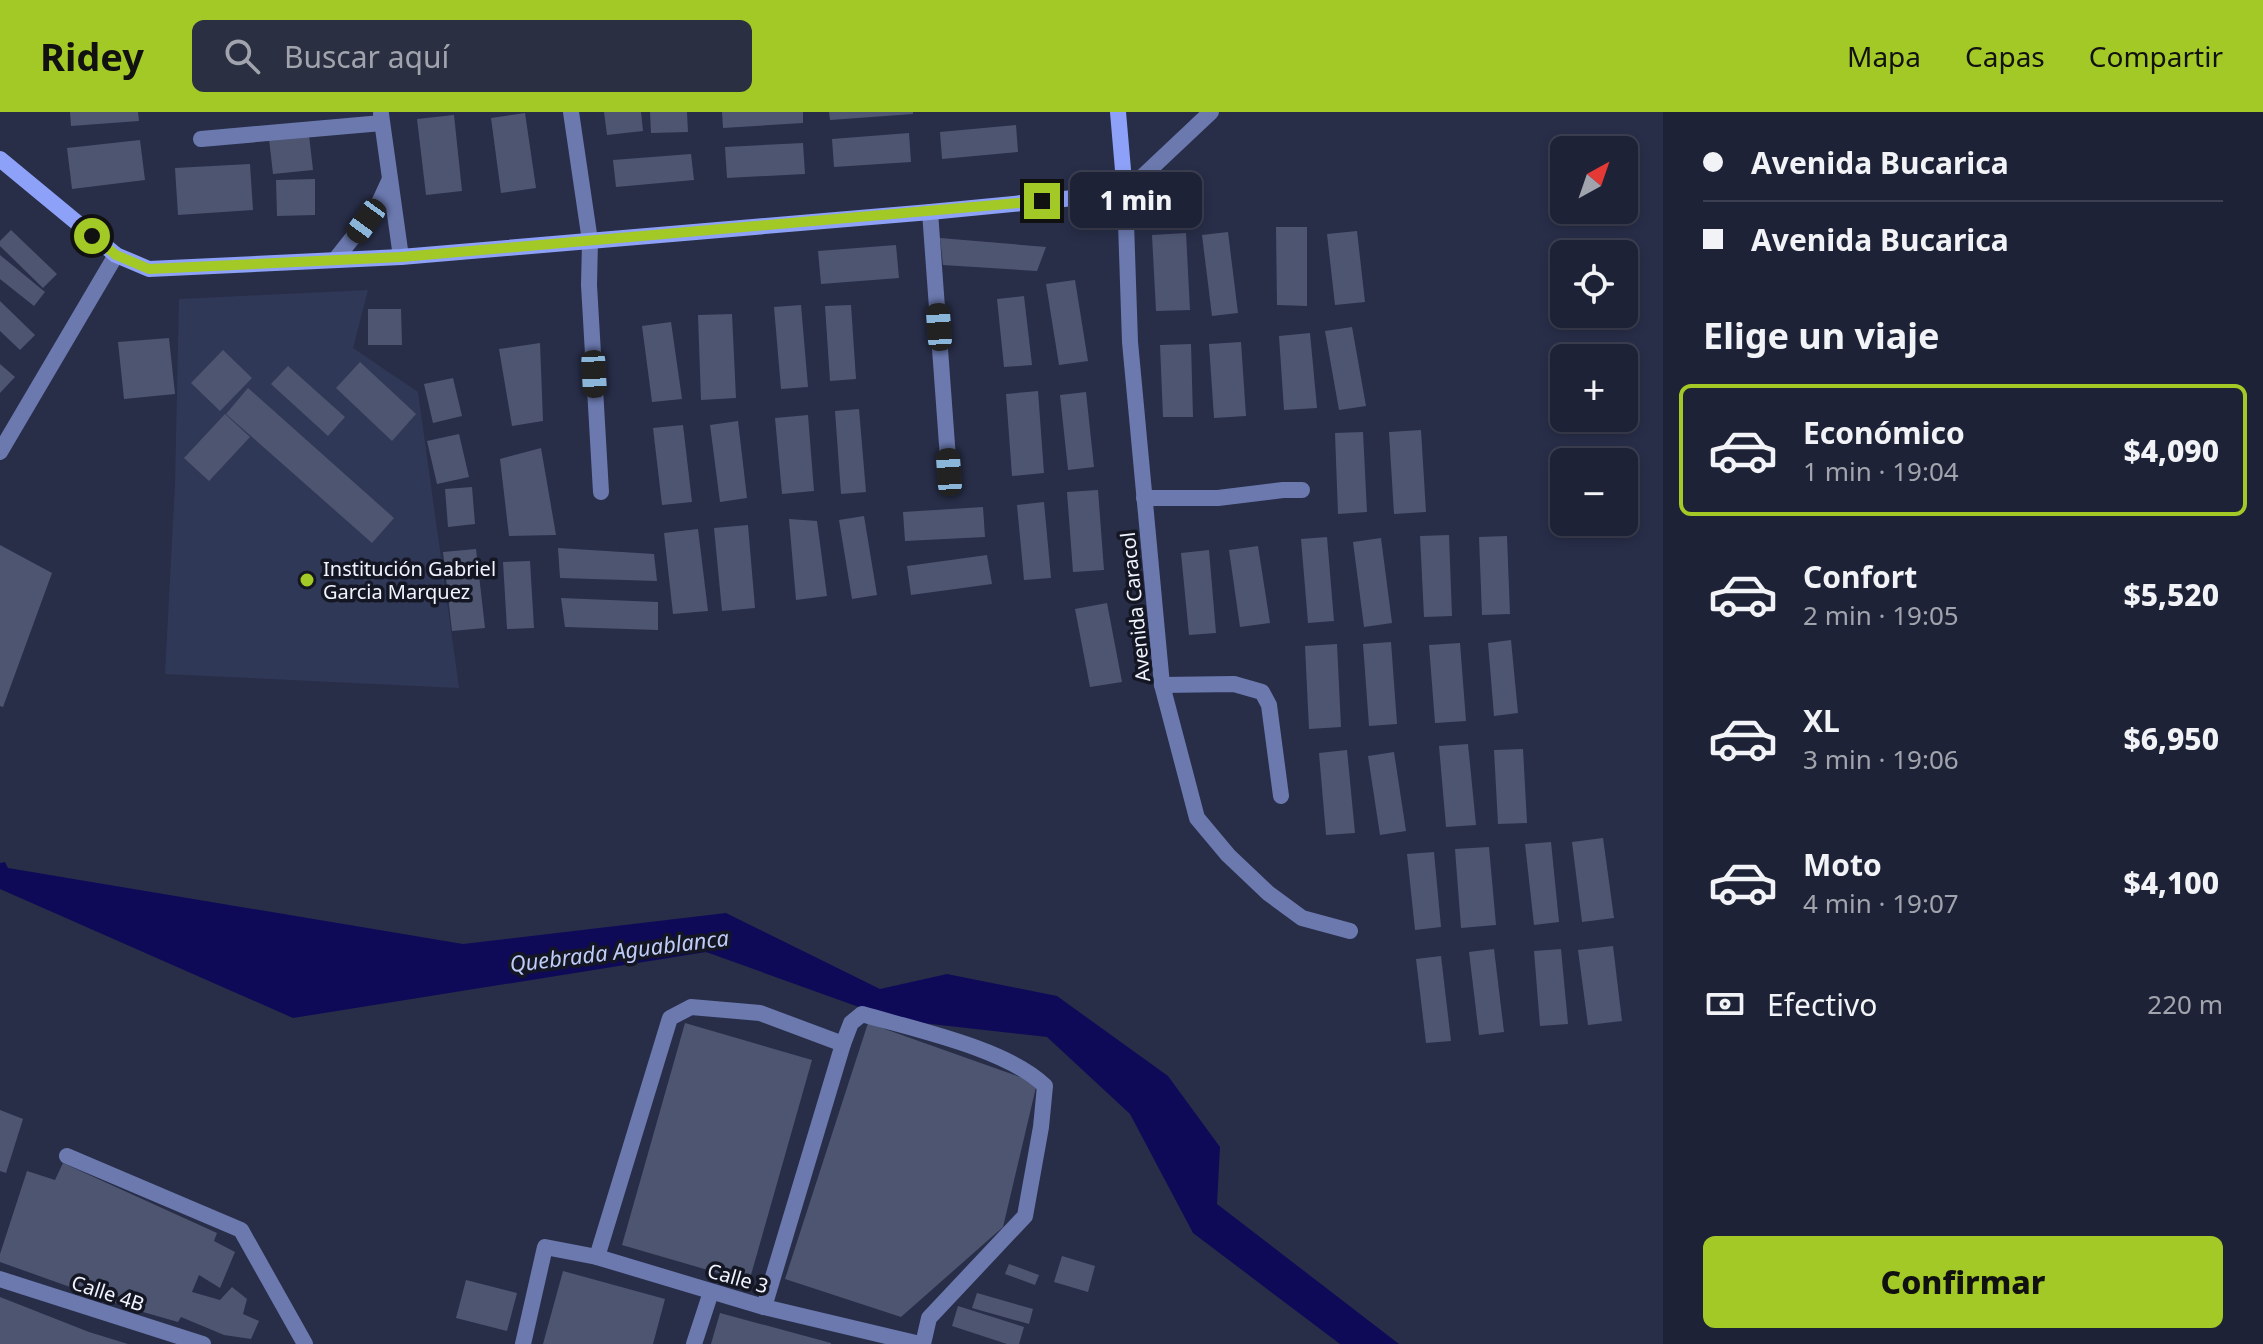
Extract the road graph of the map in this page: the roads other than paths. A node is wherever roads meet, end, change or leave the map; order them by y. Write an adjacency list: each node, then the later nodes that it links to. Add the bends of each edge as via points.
1 (571, 112): 10 (street)
2 (1118, 112): 8 (main road)
3 (1211, 112): 8 (street)
4 (381, 117): 5 (street); 7 (street)
5 (201, 139)
6 (0, 159): 11 (main road)
7 (390, 180): 12 (street); 13 (street, via 377,207)
8 (1125, 193): 9 (main road); 18 (street, Avenida Caracol, via 1130,342)
9 (930, 212): 10 (main road); 15 (street)
10 (590, 241): 12 (main road); 17 (street)
11 (116, 255): 13 (main road, via 149,269); 14 (street)
12 (401, 257): 13 (main road)
13 (335, 260)
14 (0, 452)
15 (949, 472)
16 (1302, 490): 18 (street)
17 (601, 492)
18 (1144, 498): 19 (street, Avenida Caracol)
19 (1162, 685): 20 (street, via 1234,684 1262,692 1269,705); 21 (street, Avenida Caracol, via 1197,818 1268,893 1302,918)
20 (1281, 796)
21 (1350, 931)
22 (843, 1044): 24 (street, via 760,1013 691,1007 670,1018); 27 (street); 33 (street, via 851,1023 862,1014 968,1045 1032,1073 1045,1086 1025,1216 929,1318)
23 (67, 1156): 30 (street, via 241,1230)
24 (597, 1257): 26 (street, Calle 3); 31 (street, Calle 3, via 545,1247)
25 (0, 1279): 29 (street, Calle 4B)
26 (711, 1292): 27 (street, Calle 3); 32 (street)
27 (764, 1307): 28 (street, Calle 3)
28 (858, 1337): 33 (street, Calle 3)
29 (203, 1344)
30 (305, 1344)
31 (523, 1344)
32 (694, 1344)
33 (922, 1344)

